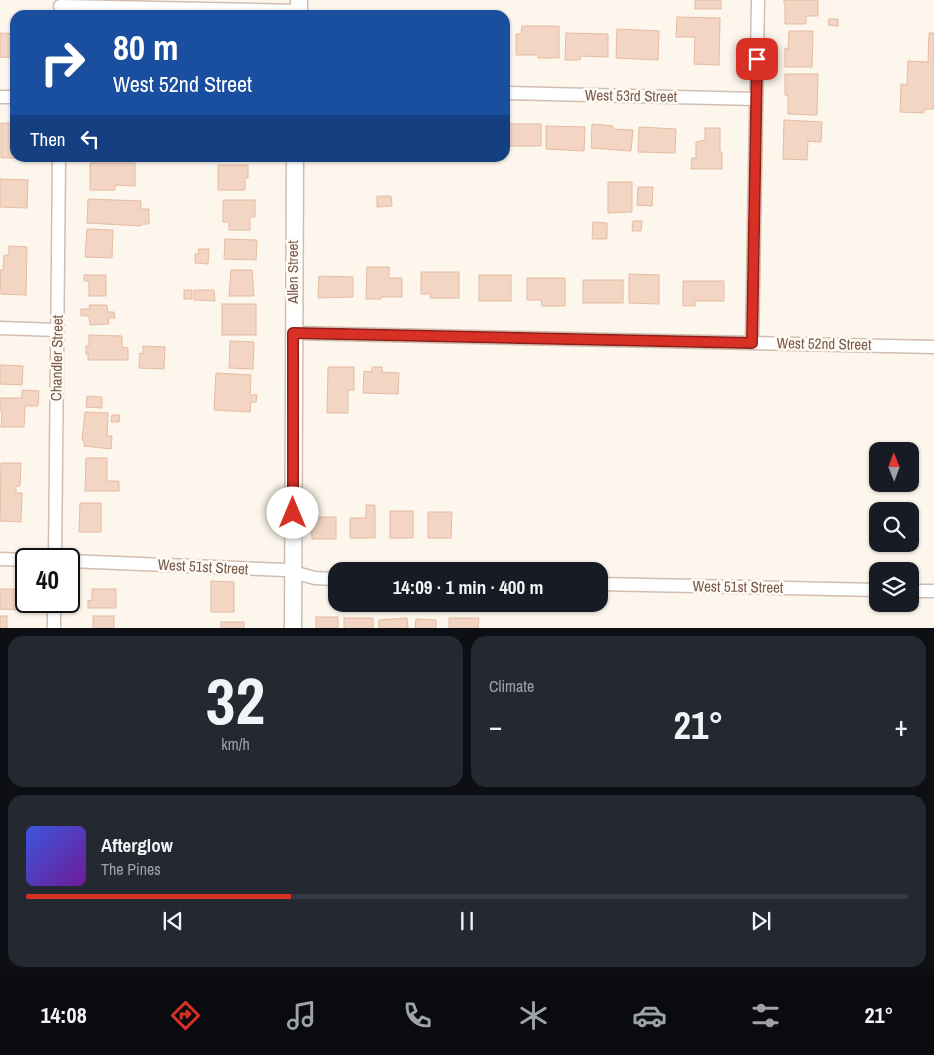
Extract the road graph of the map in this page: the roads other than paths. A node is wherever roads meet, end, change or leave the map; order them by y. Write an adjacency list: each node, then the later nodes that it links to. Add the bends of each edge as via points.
1 (758, 0): 5 (street)
2 (60, 7): 3 (street)
3 (299, 9)
4 (510, 93): 5 (street, West 53rd Street)
5 (756, 99): 11 (street)
6 (59, 162): 9 (street, Chandler Street)
7 (295, 162): 10 (street, Allen Street)
8 (0, 328): 9 (street)
9 (57, 330): 13 (street, Chandler Street)
10 (293, 333): 11 (street, West 52nd Street); 17 (street, Allen Street)
11 (752, 343): 12 (street, West 52nd Street)
12 (934, 347)
13 (55, 548)
14 (0, 559): 15 (street)
15 (15, 560)
16 (80, 561): 17 (street, West 51st Street, via 285,570)
17 (293, 573): 18 (street, West 51st Street); 25 (street, Allen Street)
18 (328, 578)
19 (608, 584): 20 (street, West 51st Street)
20 (869, 590)
21 (919, 591): 22 (street)
22 (934, 591)
23 (54, 613): 24 (street)
24 (54, 628)
25 (293, 628)

